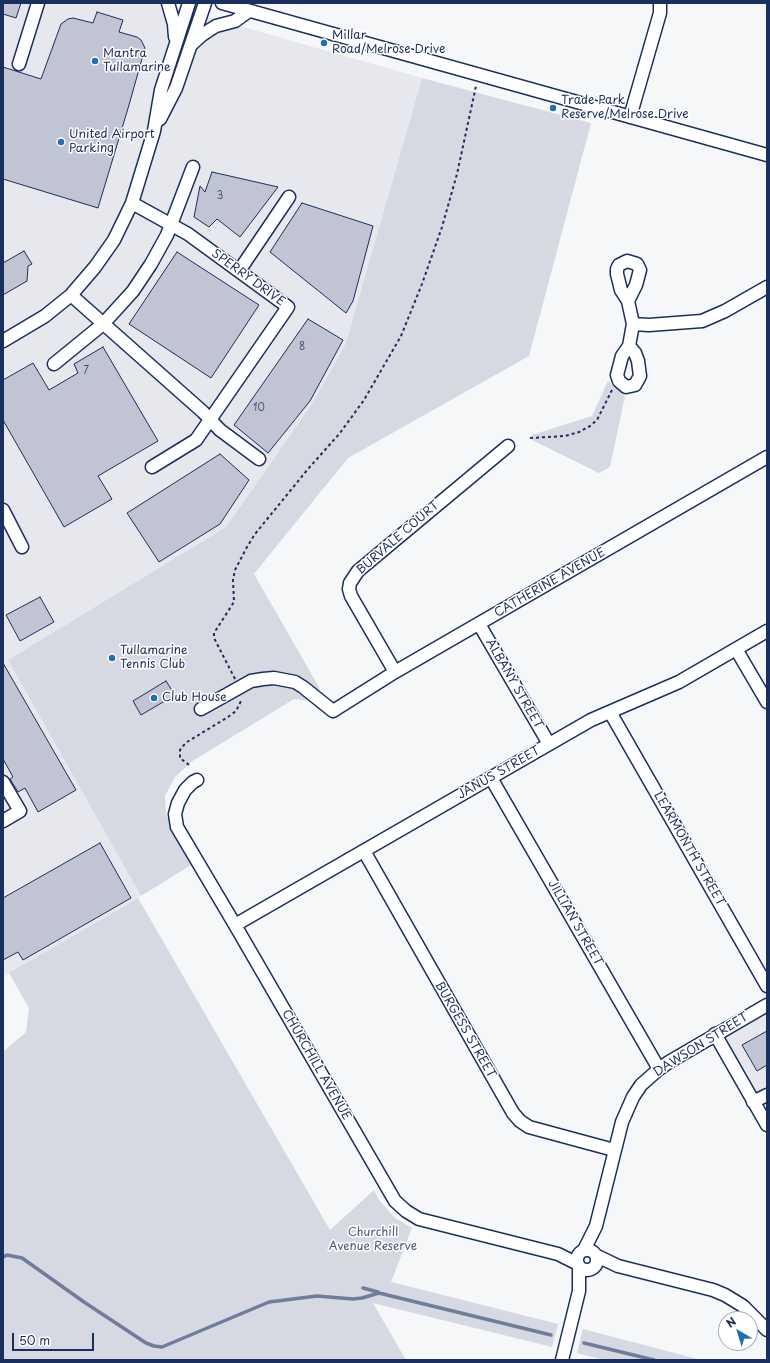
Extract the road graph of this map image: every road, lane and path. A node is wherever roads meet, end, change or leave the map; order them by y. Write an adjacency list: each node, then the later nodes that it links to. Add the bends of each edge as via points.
1 (38, 3): 10 (street)
2 (168, 3): 8 (street, via 174,24)
3 (189, 3): 8 (street)
4 (204, 3): 9 (street)
5 (222, 3): 7 (street)
6 (660, 3): 12 (street, via 660,13)
7 (249, 11): 9 (street, via 235,21 216,26); 11 (street)
8 (175, 44): 13 (street, via 161,90)
9 (190, 47): 13 (street, via 176,88)
10 (19, 64)
11 (478, 75): 12 (street); 41 (path, via 457,174 442,227 401,336 364,400 340,433 255,534 235,570 234,602 214,633 214,638)
12 (630, 117): 14 (street)
13 (154, 131): 17 (street)
14 (767, 155)
15 (193, 167): 18 (street)
16 (289, 197): 19 (street)
17 (132, 203): 18 (street, SPERRY DRIVE); 21 (street, via 114,240)
18 (172, 224): 19 (street, SPERRY DRIVE); 23 (street, via 133,291)
19 (239, 271): 29 (street, SPERRY DRIVE, via 288,307)
20 (767, 287): 24 (street, via 725,312 702,321)
21 (71, 295): 23 (street); 25 (street, via 45,316)
22 (628, 301): 24 (street)
23 (103, 324): 27 (street); 29 (street)
24 (633, 324): 26 (street)
25 (3, 341)
26 (630, 346)
27 (54, 364)
28 (612, 390): 30 (path, via 597,420 590,426 565,436)
29 (211, 420): 33 (street, via 220,430); 34 (street, SPERRY DRIVE, via 196,440)
30 (530, 438)
31 (508, 446): 40 (street, BURVALE COURT, via 358,571 350,583 351,596)
32 (767, 457): 37 (street, CATHERINE AVENUE)
33 (259, 459)
34 (152, 467)
35 (3, 510): 36 (street)
36 (22, 547)
37 (479, 624): 40 (street, CATHERINE AVENUE); 45 (street, ALBANY STREET)
38 (767, 631): 39 (street, JANUS STREET)
39 (736, 649): 42 (street); 44 (street, JANUS STREET, via 679,682)
40 (395, 672): 41 (street, CATHERINE AVENUE, via 333,711 303,687 285,680 262,678)
41 (239, 686): 43 (street); 46 (path, via 243,697 236,711 187,742 180,750 180,758)
42 (767, 702)
43 (201, 709)
44 (610, 712): 45 (street, JANUS STREET); 53 (street, LEARMONTH STREET)
45 (549, 744): 47 (street, JANUS STREET)
46 (189, 765)
47 (491, 778): 51 (street, JANUS STREET); 56 (street, JILLIAN STREET)
48 (198, 780): 52 (street, CHURCHILL AVENUE, via 186,790 178,803 175,814 177,827)
49 (3, 782): 50 (street, via 20,811)
50 (3, 821)
51 (364, 851): 52 (street, JANUS STREET); 60 (street, BURGESS STREET, via 513,1113 529,1127)
52 (235, 925): 61 (street, CHURCHILL AVENUE, via 391,1195 401,1207 428,1222)
53 (767, 986)
54 (767, 1005): 55 (street, DAWSON STREET)
55 (715, 1034): 56 (street, DAWSON STREET); 58 (street)
56 (658, 1069): 60 (street, DAWSON STREET, via 641,1085 633,1097)
57 (767, 1095): 58 (street)
58 (753, 1102): 59 (street)
59 (767, 1125)
60 (614, 1150): 61 (street, DAWSON STREET)
61 (587, 1260): 62 (street, CHURCHILL AVENUE, via 713,1290 743,1306); 63 (street, DAWSON STREET)
62 (767, 1330)
63 (562, 1360)

